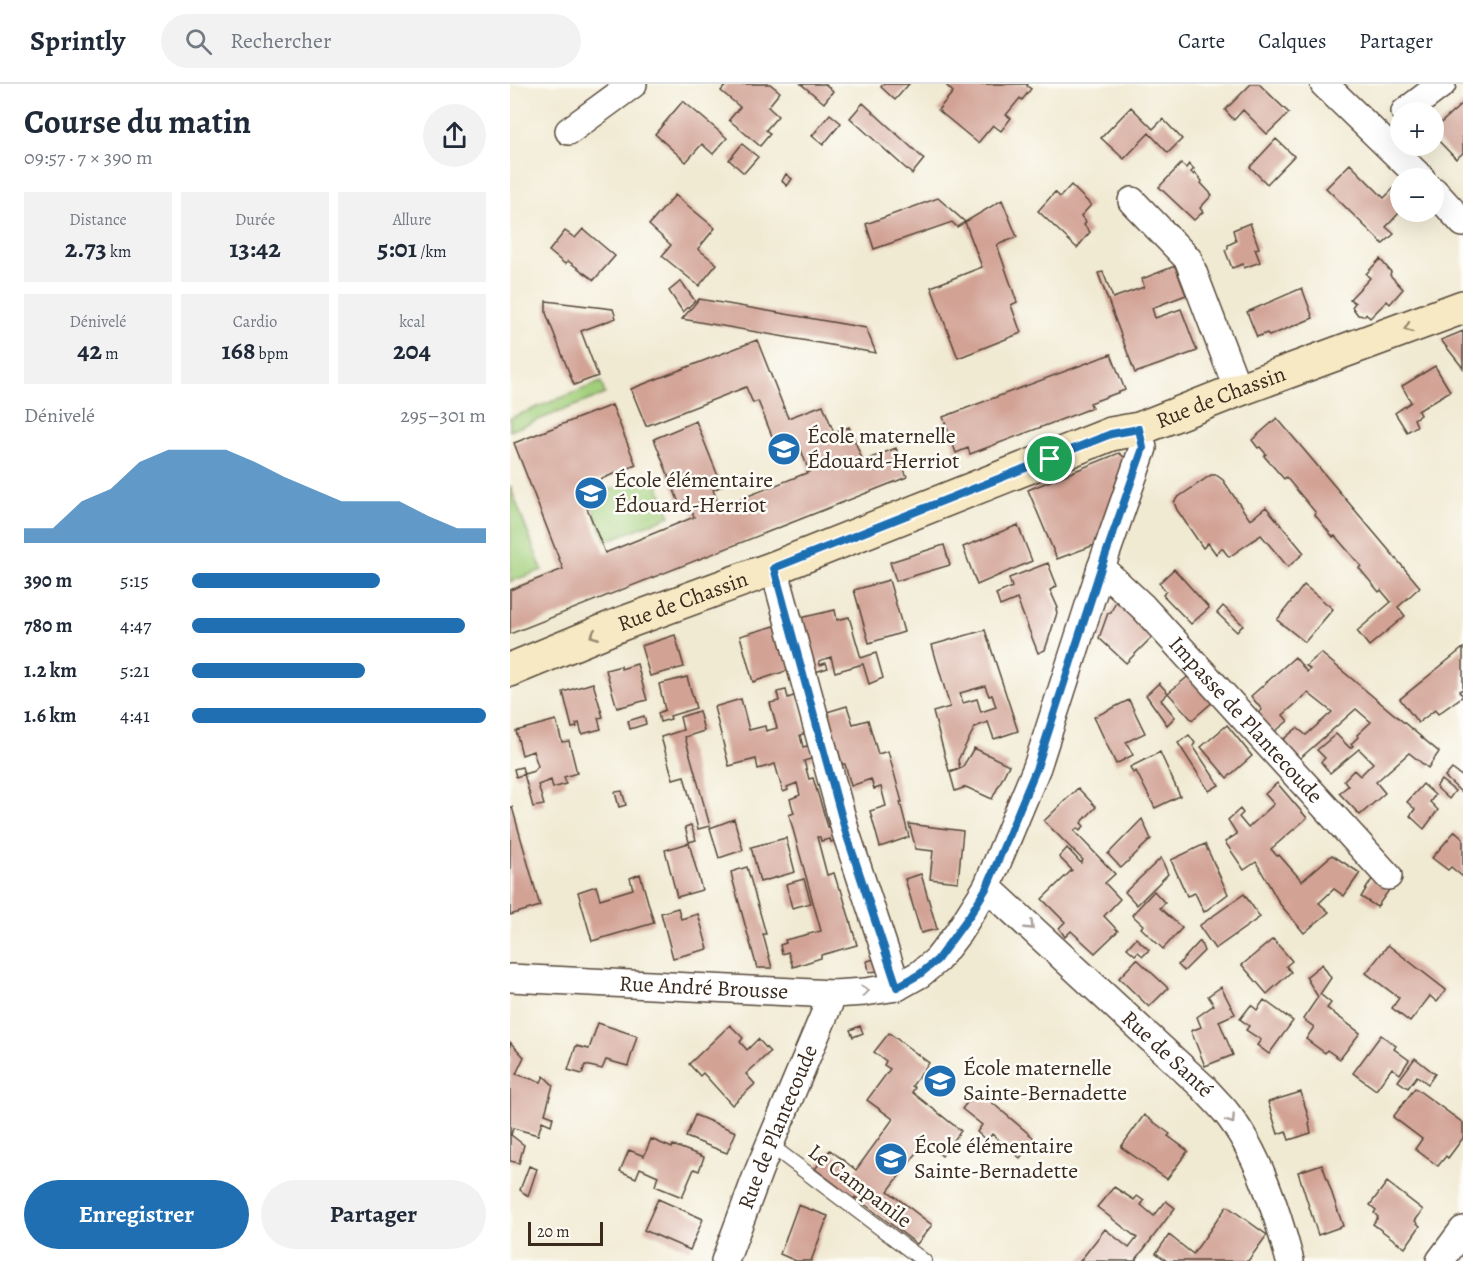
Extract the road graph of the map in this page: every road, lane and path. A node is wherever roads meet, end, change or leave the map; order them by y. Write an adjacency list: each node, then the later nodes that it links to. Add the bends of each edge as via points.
1 (633, 84): 6 (street)
2 (1324, 84): 7 (street)
3 (1442, 84): 4 (street)
4 (1418, 102)
5 (1390, 123): 7 (street)
6 (569, 131)
7 (1376, 134): 8 (street)
8 (1411, 168)
9 (1132, 201): 13 (street, via 1188,259)
10 (1444, 202): 11 (street)
11 (1463, 223)
12 (1463, 307): 13 (street, Rue de Chassin, one-way to 13)
13 (1238, 390): 14 (street, Rue de Chassin)
14 (1139, 429): 15 (street, Rue de Chassin, via 1111,434); 16 (street, via 1143,448)
15 (774, 568): 17 (street, Rue de Chassin, one-way to 17); 21 (street, via 846,833)
16 (1101, 568): 18 (street, Impasse de Plantecoude, via 1143,607); 19 (street, via 1037,767)
17 (510, 670)
18 (1388, 876)
19 (987, 887): 21 (street, via 937,960); 27 (street, Rue de Santé, one-way to 27, via 1226,1112 1244,1138 1265,1184)
20 (510, 978): 22 (street, Rue André Brousse)
21 (897, 987): 22 (street, Rue André Brousse, one-way to 21)
22 (833, 994): 23 (street, Rue de Plantecoude)
23 (770, 1145): 25 (street, Rue de Plantecoude); 26 (lane, Le Campanile)
24 (1463, 1230): 28 (street)
25 (725, 1261)
26 (924, 1261)
27 (1290, 1261)
28 (1440, 1261)

